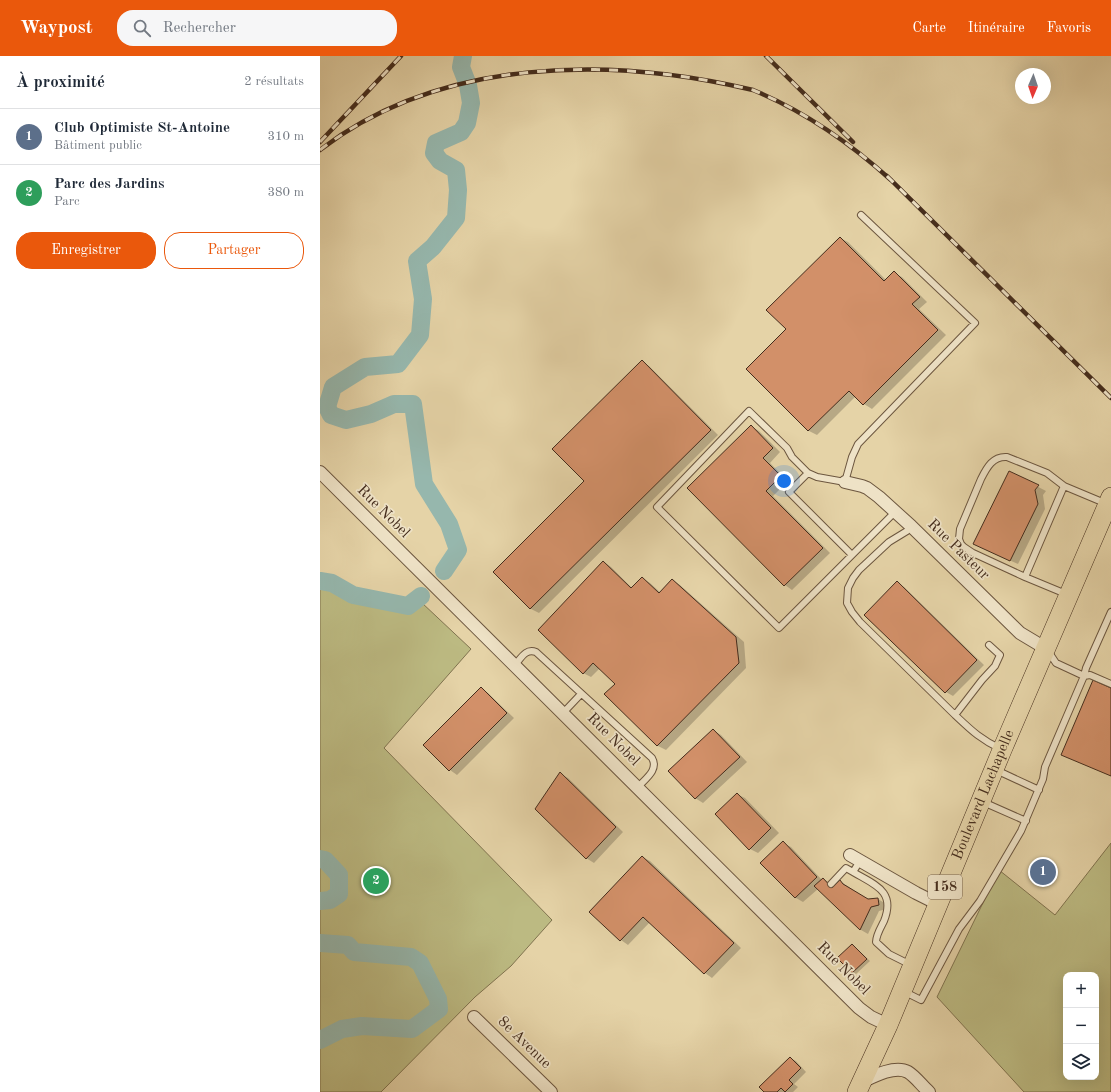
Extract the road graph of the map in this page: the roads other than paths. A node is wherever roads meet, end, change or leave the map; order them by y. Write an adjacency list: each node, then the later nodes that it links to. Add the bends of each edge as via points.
1 (861, 215): 4 (lane, via 975,323 858,444)
2 (320, 472): 15 (street, Rue Nobel)
3 (808, 473): 4 (lane); 9 (lane, via 789,492); 9 (lane, via 787,448 749,411 657,507 779,628)
4 (844, 482): 7 (street, Rue Pasteur, via 867,488)
5 (1064, 486): 6 (lane); 10 (lane); 10 (lane, via 1047,472 1007,457 993,461 984,472 960,529 959,539 961,544 973,553)
6 (1110, 501): 11 (main road, Boulevard Lachapelle / 158)
7 (894, 512): 8 (street, Rue Pasteur); 9 (lane)
8 (911, 526): 14 (street, Rue Pasteur, via 1020,633); 20 (lane, via 889,542 852,578 847,603 860,622)
9 (852, 555)
10 (1025, 577): 11 (lane)
11 (1068, 595): 14 (main road, Boulevard Lachapelle / 158)
12 (1111, 612): 16 (lane)
13 (989, 645): 20 (lane, via 1000,655 995,666)
14 (1045, 648): 16 (lane, via 1056,663); 21 (main road, Boulevard Lachapelle / 158)
15 (515, 665): 18 (lane, via 527,652 536,652); 19 (street, Rue Nobel)
16 (1084, 676): 17 (lane, via 1090,675); 24 (lane, via 1045,767)
17 (1110, 682)
18 (582, 694): 19 (lane); 23 (lane, via 652,758 655,766)
19 (563, 713): 23 (street, Rue Nobel)
20 (955, 715): 21 (lane, via 980,738)
21 (1002, 750): 22 (main road, Boulevard Lachapelle / 158)
22 (994, 769): 24 (lane); 25 (main road, Boulevard Lachapelle / 158)
23 (638, 788): 34 (street, Rue Nobel, via 859,1008)
24 (1039, 790): 26 (lane)
25 (981, 802): 26 (lane); 30 (main road, Boulevard Lachapelle / 158)
26 (1026, 820): 32 (lane, via 980,901 959,930 921,1000)
27 (855, 858): 28 (lane); 30 (street)
28 (853, 872): 29 (lane, via 846,868); 31 (lane, via 879,887 885,896 888,906 876,942 889,954)
29 (831, 884)
30 (938, 904): 31 (main road, Boulevard Lachapelle / 158)
31 (912, 966): 32 (main road, Boulevard Lachapelle / 158)
32 (902, 991): 34 (main road, Boulevard Lachapelle / 158)
33 (474, 1016): 36 (street, 8e Avenue)
34 (888, 1025): 35 (main road, Boulevard Lachapelle / 158)
35 (860, 1087): 37 (street, via 887,1072 900,1070 908,1072)
36 (551, 1092)
37 (929, 1092)

